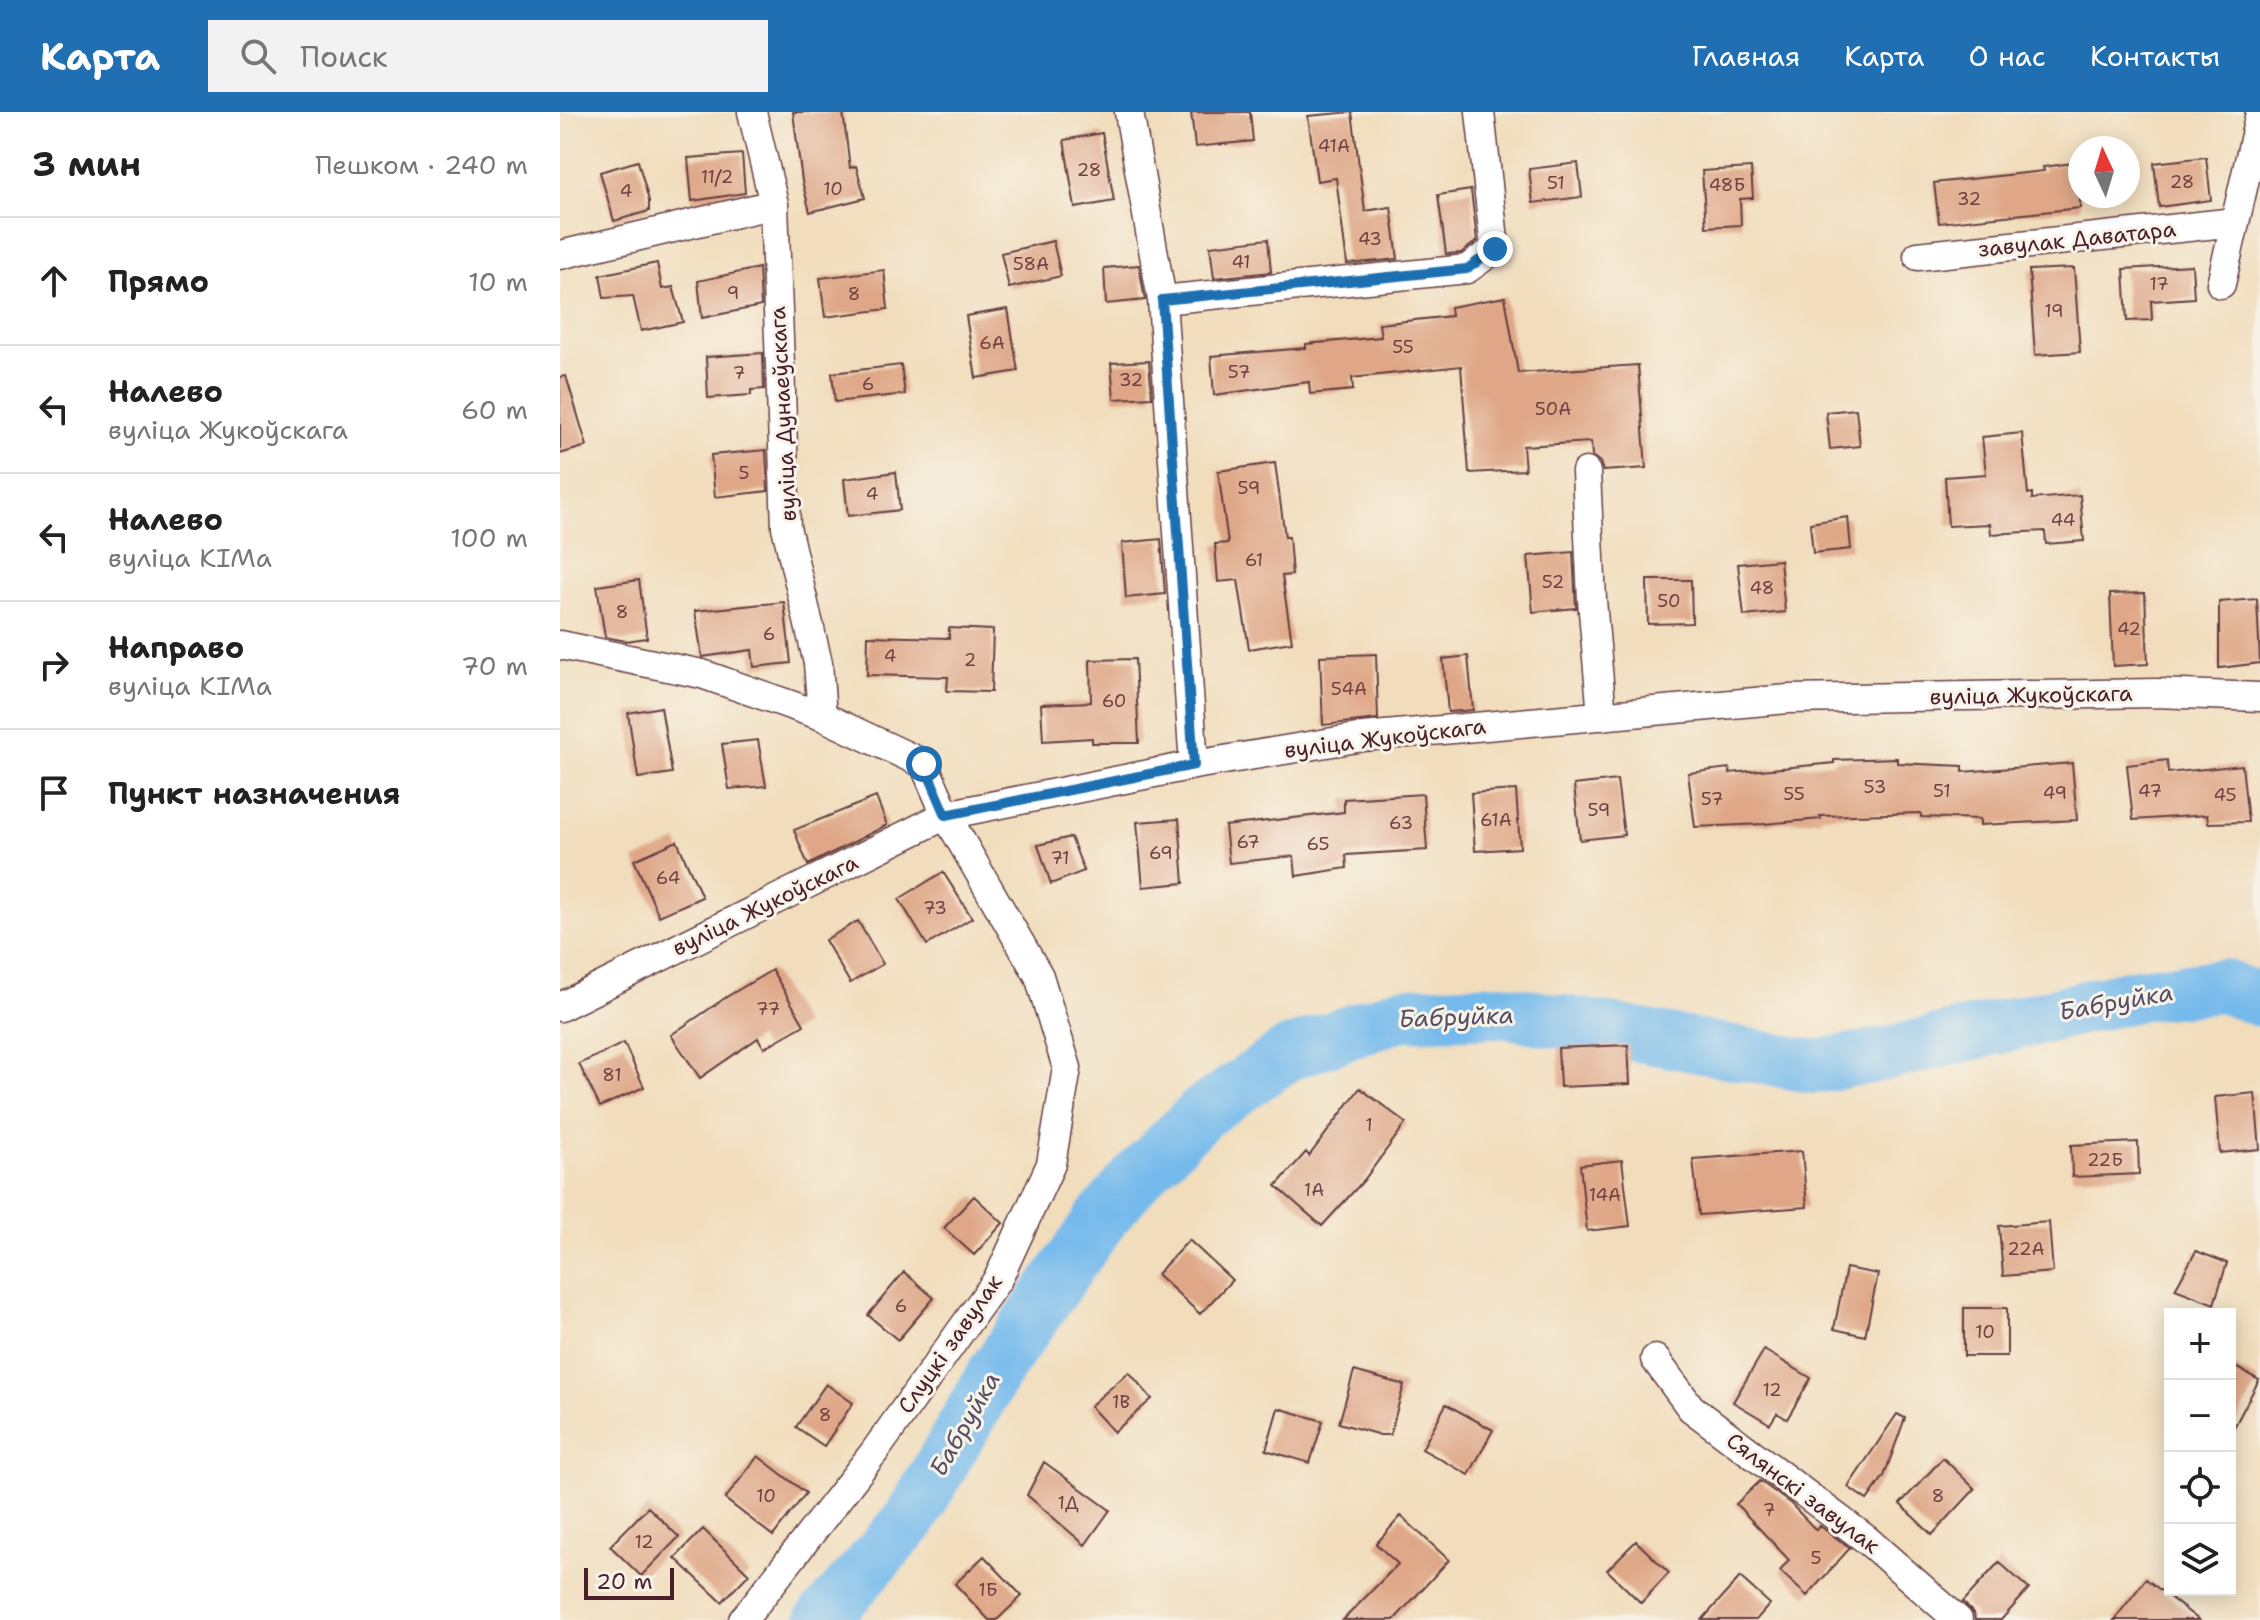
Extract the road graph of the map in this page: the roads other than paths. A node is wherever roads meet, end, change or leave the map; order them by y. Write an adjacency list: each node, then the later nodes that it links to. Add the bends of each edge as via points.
1 (752, 112): 5 (street, вуліца Дунаеўскага)
2 (1129, 112): 10 (street)
3 (1480, 112): 10 (street, via 1495,249 1467,269)
4 (2260, 113): 6 (street)
5 (774, 204): 7 (street); 14 (street, вуліца Дунаеўскага, via 786,527 818,663)
6 (2235, 222): 8 (street, завулак Даватара); 9 (street)
7 (560, 255)
8 (1918, 256)
9 (2221, 284)
10 (1162, 300): 16 (street)
11 (1586, 472): 15 (street)
12 (560, 645): 14 (street, Слуцкі завулак, via 702,674)
13 (2260, 697): 15 (street, вуліца Жукоўскага, via 2156,693 1788,699)
14 (822, 716): 17 (street, Слуцкі завулак, via 924,764)
15 (1602, 716): 16 (street, вуліца Жукоўскага, via 1363,737)
16 (1194, 765): 17 (street, вуліца Жукоўскага)
17 (946, 815): 18 (street, вуліца Жукоўскага); 20 (street, Слуцкі завулак, via 1039,976 1067,1068 1051,1164 998,1279 875,1451)
18 (560, 1007)
19 (1655, 1359): 21 (street, Сялянскі завулак, via 1691,1408 1867,1540)
20 (743, 1620)
21 (1958, 1620)

